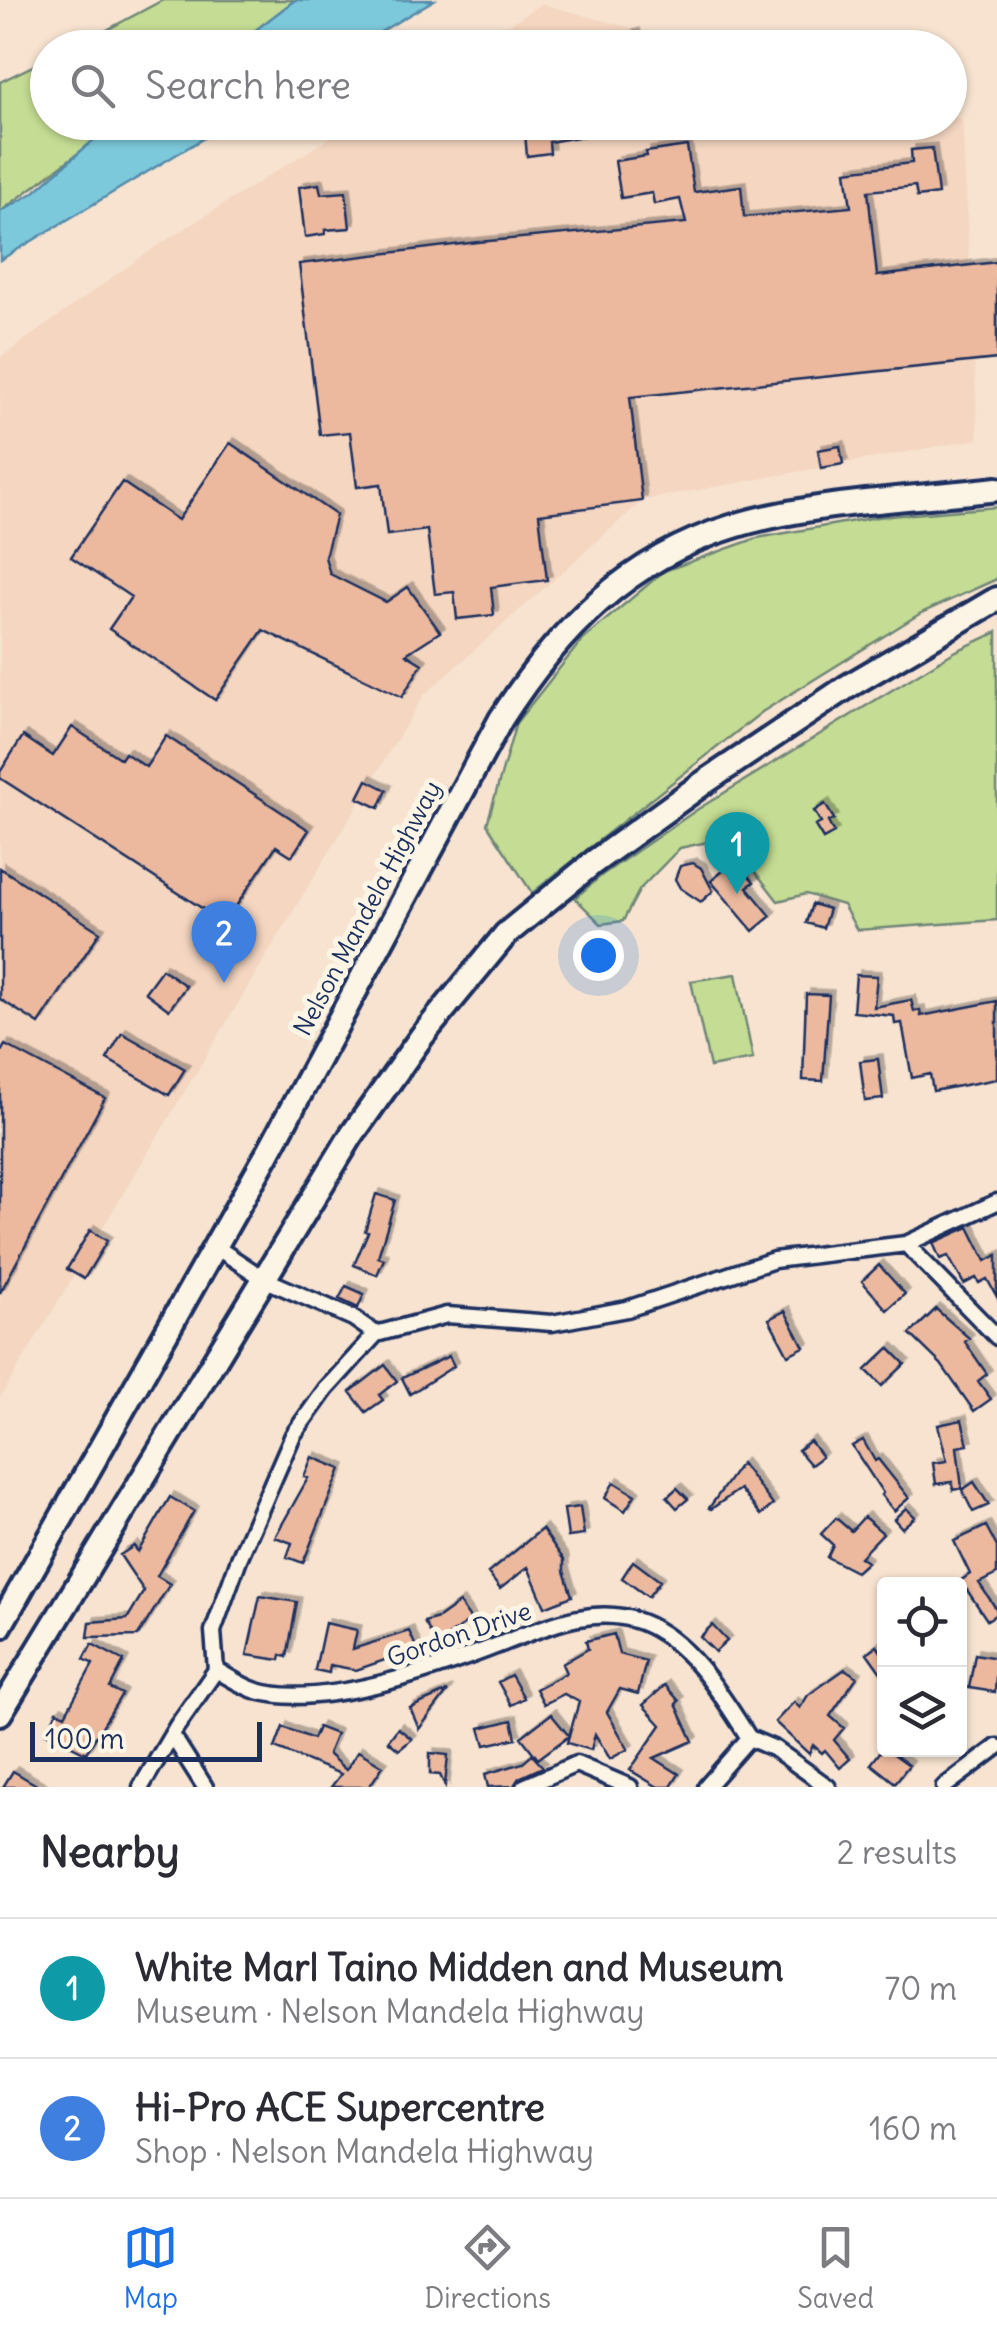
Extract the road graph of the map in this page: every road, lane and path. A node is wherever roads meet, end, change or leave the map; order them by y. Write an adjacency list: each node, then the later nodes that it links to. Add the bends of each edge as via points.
1 (997, 490): 5 (highway, Nelson Mandela Highway, via 812,510 732,526 643,567 594,606 536,665 501,719)
2 (997, 599): 6 (highway, via 702,784 506,934 351,1136)
3 (997, 1202): 4 (street)
4 (906, 1244): 7 (street, via 774,1260 628,1309 552,1322 448,1315); 8 (street)
5 (216, 1247): 6 (street); 9 (highway, Nelson Mandela Highway)
6 (264, 1279): 7 (street); 11 (highway)
7 (376, 1334): 10 (street, via 293,1435 213,1632)
8 (997, 1337)
9 (0, 1626)
10 (216, 1670): 12 (street); 13 (street, Gordon Drive, via 257,1691 296,1695 385,1684 597,1614 641,1622 677,1644)
11 (0, 1714)
12 (172, 1734): 16 (street); 17 (street)
13 (749, 1738): 20 (street); 21 (street)
14 (997, 1747): 22 (street)
15 (547, 1782): 18 (street); 19 (street, via 576,1764)
16 (141, 1787)
17 (205, 1787)
18 (524, 1787)
19 (630, 1787)
20 (706, 1787)
21 (828, 1787)
22 (944, 1787)

